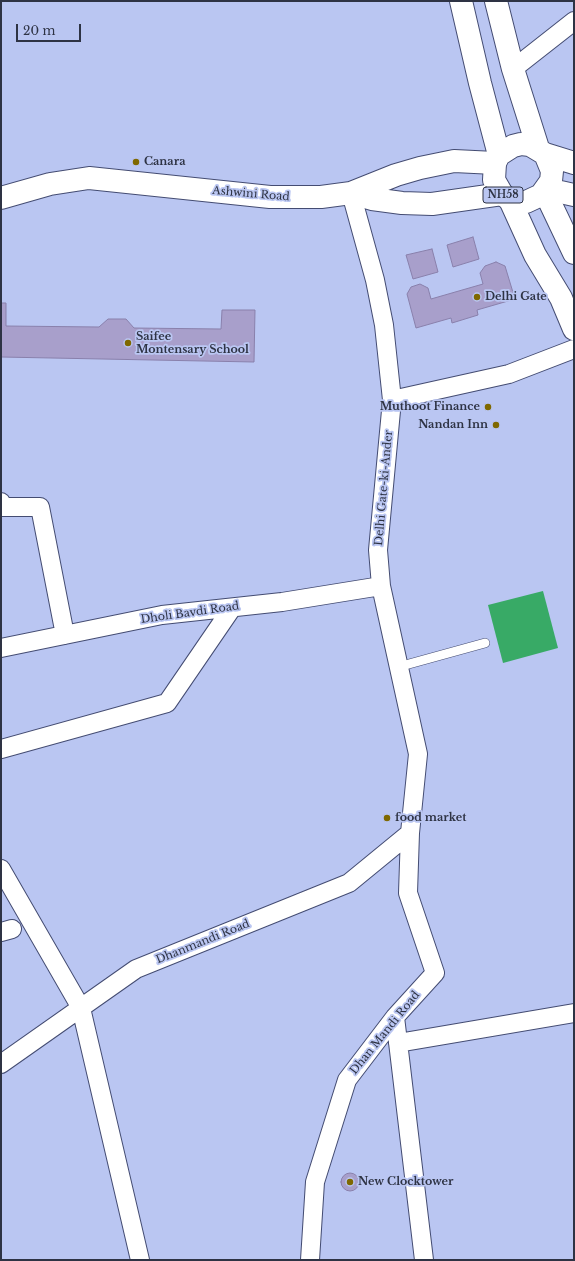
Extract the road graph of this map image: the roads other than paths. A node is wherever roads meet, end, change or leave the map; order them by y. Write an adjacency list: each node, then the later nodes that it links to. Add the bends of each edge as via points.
1 (461, 1): 6 (main road, NH58)
2 (496, 1): 4 (main road)
3 (574, 21): 4 (street)
4 (513, 69): 5 (main road)
5 (542, 151): 6 (main road, via 521,144 513,146); 7 (main road); 8 (main road, via 552,171)
6 (497, 159): 9 (main road, via 454,161 420,168); 11 (main road, NH58, via 494,180)
7 (574, 163)
8 (546, 191): 10 (main road); 11 (main road, NH58, via 534,200 526,202); 13 (main road)
9 (351, 193): 11 (main road, Ashwini Road, via 372,199 432,204); 12 (main road, Ashwini Road, via 321,197 270,197 89,178 50,184); 16 (street, Delhi Gate-ki-Ander, via 375,280 384,325)
10 (574, 195)
11 (506, 197): 14 (main road, via 535,255 561,298)
12 (1, 198)
13 (574, 253)
14 (574, 329)
15 (574, 349): 16 (street, via 509,374)
16 (392, 400): 18 (street, Delhi Gate-ki-Ander, via 379,528)
17 (1, 502): 20 (street, via 1,508 40,507)
18 (381, 586): 19 (street, Dholi Bavdi Road); 23 (street, Delhi Gate-ki-Ander)
19 (232, 608): 20 (street, Dholi Bavdi Road, via 162,615); 24 (street, via 167,703)
20 (65, 635): 22 (street, Dholi Bavdi Road)
21 (484, 643): 23 (lane)
22 (1, 648)
23 (398, 666): 25 (street, Delhi Gate-ki-Ander, via 418,754)
24 (1, 749)
25 (410, 833): 27 (street, Dhanmandi Road, via 349,883 136,970); 29 (street, Dhan Mandi Road, via 408,893 434,973)
26 (1, 869): 27 (street)
27 (81, 1008): 31 (street, Dhanmandi Road); 32 (street)
28 (574, 1012): 30 (street)
29 (394, 1018): 30 (street); 33 (street, Dhan Mandi Road, via 348,1080 315,1182)
30 (398, 1043): 34 (street)
31 (1, 1064)
32 (140, 1260)
33 (310, 1260)
34 (424, 1260)

